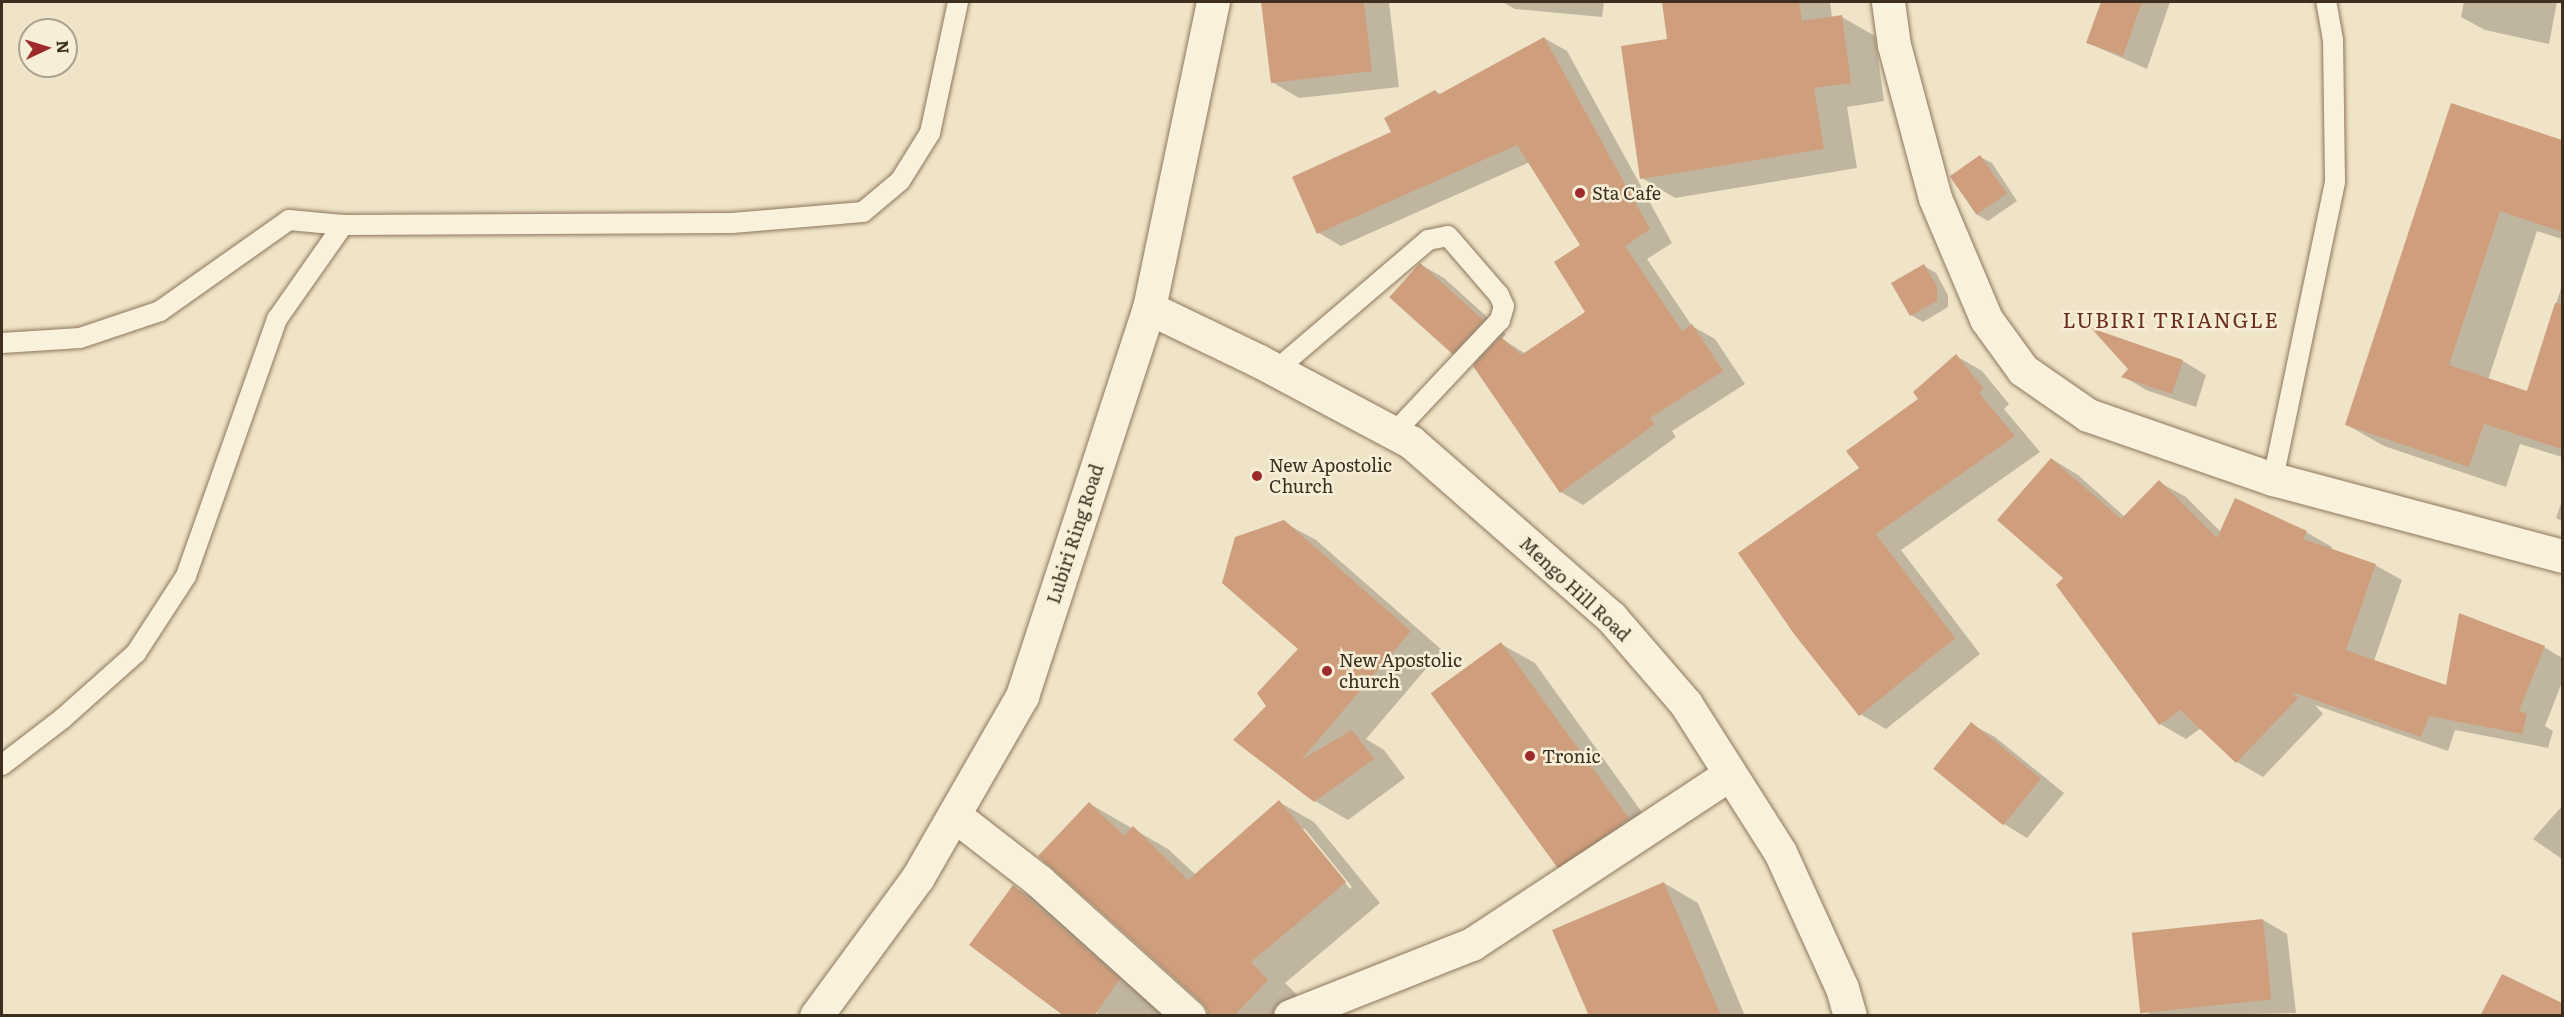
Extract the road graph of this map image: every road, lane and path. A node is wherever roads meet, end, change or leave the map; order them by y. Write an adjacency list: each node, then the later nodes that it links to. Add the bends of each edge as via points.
1 (958, 2): 5 (lane, via 930,133 900,181 863,212 732,223)
2 (1213, 2): 6 (main road, Lubiri Ring Road)
3 (1888, 2): 10 (main road, via 1894,45 1935,198 1986,319 2023,370 2088,415)
4 (2325, 2): 10 (lane, via 2333,40 2335,181)
5 (343, 225): 7 (lane, via 289,220 160,311 80,338); 12 (lane, via 277,319 186,576 136,653 62,719)
6 (1149, 308): 8 (main road, Mengo Hill Road); 14 (main road, Lubiri Ring Road, via 1022,696)
7 (2, 343)
8 (1276, 370): 9 (main road, Mengo Hill Road); 9 (lane, via 1428,240 1448,236 1504,306 1500,320)
9 (1395, 432): 13 (main road, Mengo Hill Road, via 1611,617 1686,704)
10 (2273, 479): 11 (main road)
11 (2562, 556)
12 (2, 765)
13 (1730, 774): 17 (main road, via 1472,944); 18 (main road, Mengo Hill Road, via 1780,852 1842,988)
14 (954, 815): 15 (main road, Lubiri Ring Road, via 918,877); 16 (main road, via 1039,881)
15 (816, 1016)
16 (1189, 1016)
17 (1290, 1016)
18 (1850, 1016)

